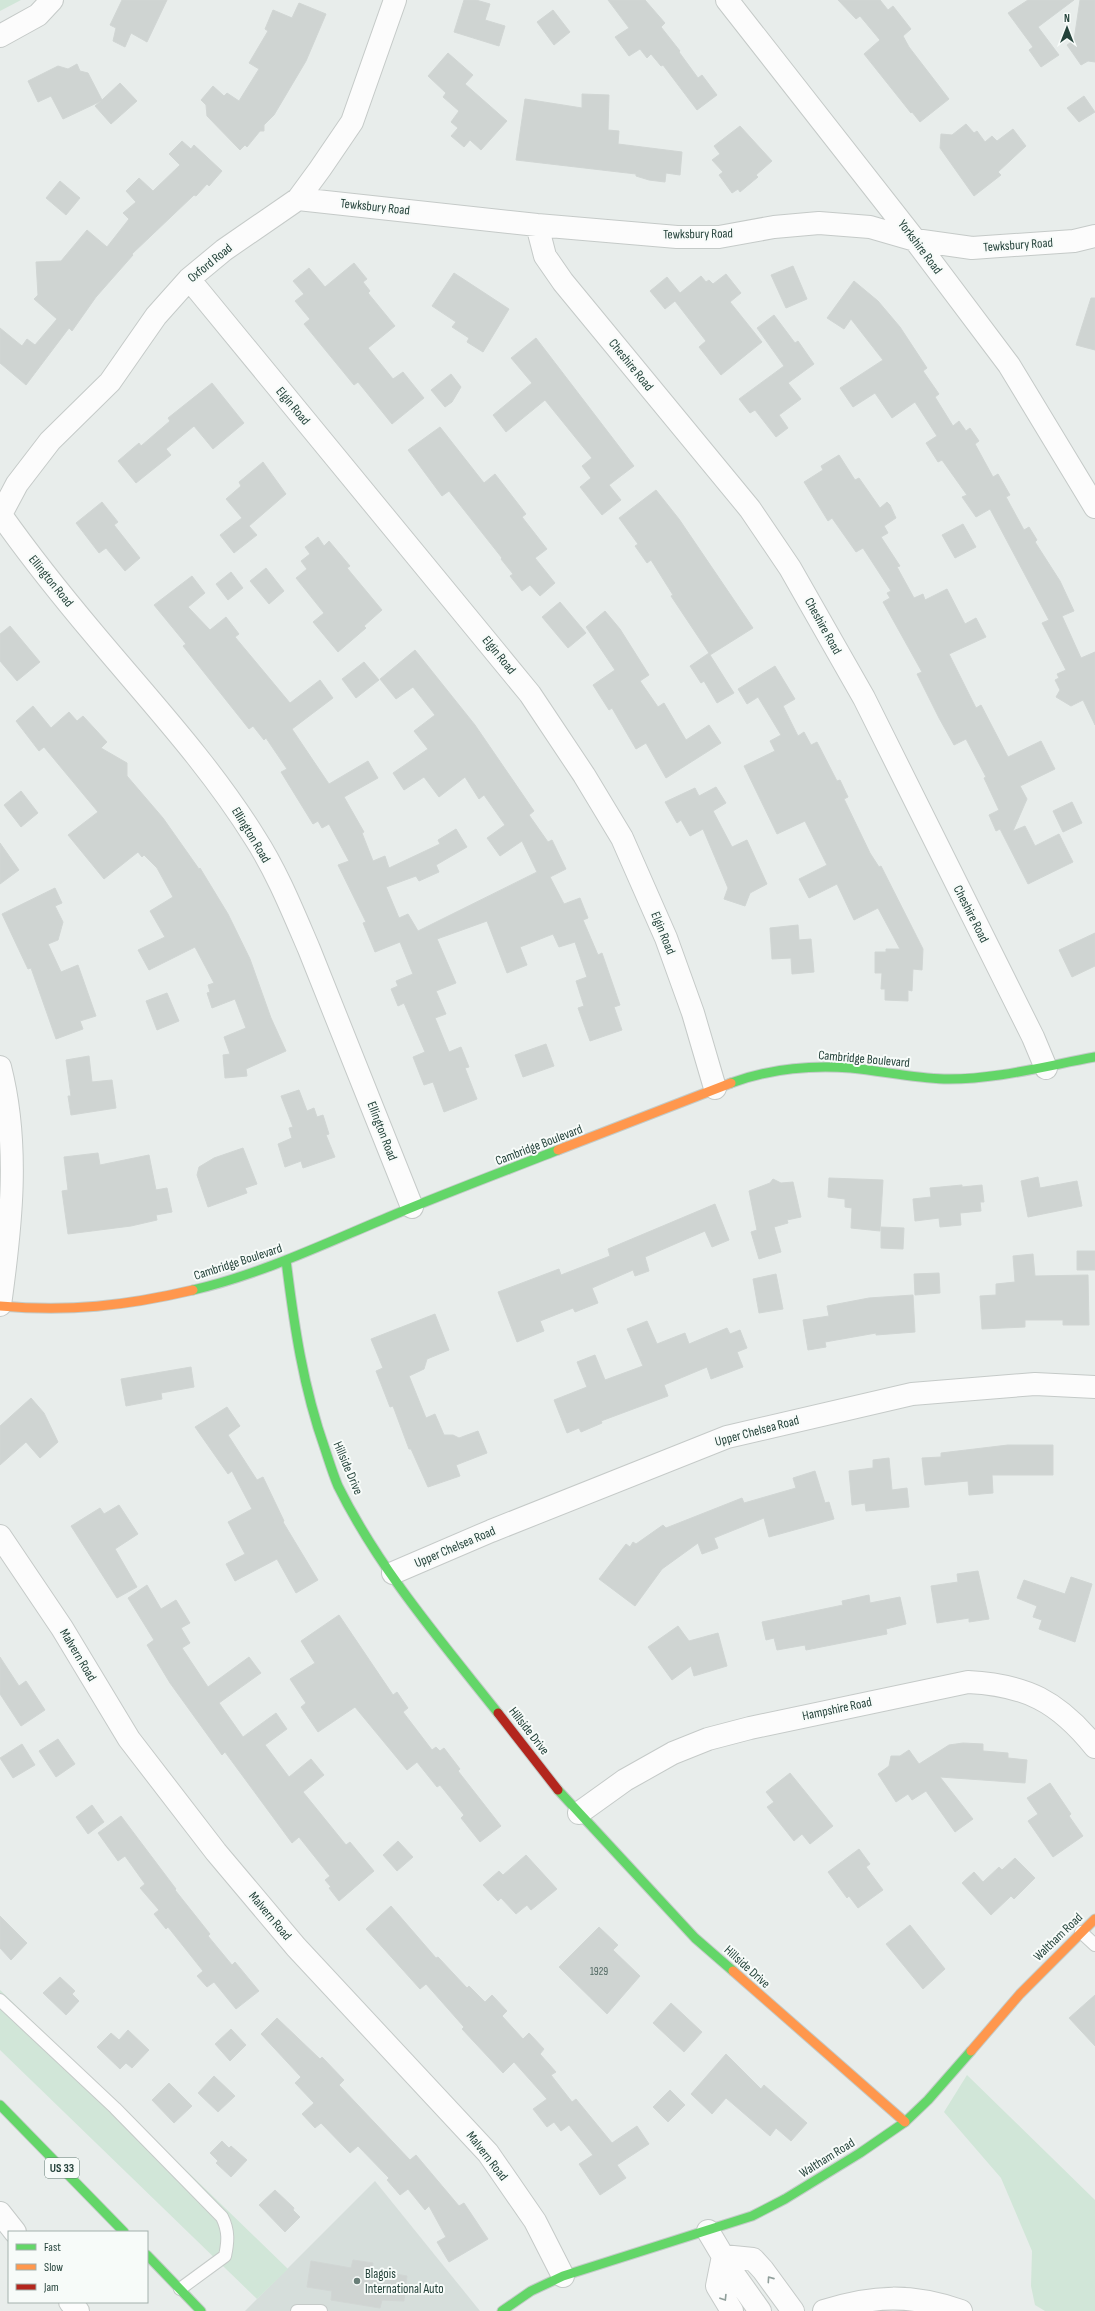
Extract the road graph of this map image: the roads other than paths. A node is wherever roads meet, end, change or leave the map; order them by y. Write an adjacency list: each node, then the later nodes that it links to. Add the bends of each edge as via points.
1 (52, 0): 4 (street, via 38,15)
2 (395, 0): 5 (street, Oxford Road, via 352,122)
3 (727, 0): 8 (street, Yorkshire Road)
4 (0, 36)
5 (298, 199): 6 (street, Tewksbury Road); 9 (street, Oxford Road, via 224,250)
6 (537, 225): 8 (street, Tewksbury Road, via 677,237 719,237 774,227 819,223 870,227); 14 (street, Cheshire Road, via 544,256 563,282 750,509 790,568 864,698 1033,1037)
7 (1095, 236): 8 (street, Tewksbury Road, via 1074,241 972,248)
8 (915, 240): 10 (street, Yorkshire Road, via 1009,365)
9 (189, 279): 11 (street, Oxford Road, via 156,316 110,382 50,441 17,484); 15 (street, Elgin Road, via 530,694 584,774 622,838 666,938 693,1013)
10 (1095, 507)
11 (0, 516): 16 (street, Ellington Road, via 94,634 178,733 220,786 256,839 310,949)
12 (1095, 1057): 14 (street, Cambridge Boulevard)
13 (0, 1068): 18 (street, via 11,1121 12,1176 8,1248)
14 (1046, 1068): 15 (street, Cambridge Boulevard, via 1011,1074 946,1079 820,1066 788,1068 750,1076)
15 (715, 1088): 16 (street, Cambridge Boulevard)
16 (412, 1207): 17 (street, Cambridge Boulevard)
17 (286, 1260): 18 (street, Cambridge Boulevard, via 230,1281 141,1302 90,1308 23,1308); 21 (street, Hillside Drive, via 296,1342 312,1413 338,1485 364,1531)
18 (0, 1305)
19 (1095, 1387): 21 (street, Upper Chelsea Road, via 1036,1384 912,1394 727,1437)
20 (0, 1536): 36 (street, Malvern Road, via 62,1628 130,1740 216,1852 296,1947 488,2153 535,2221)
21 (393, 1573): 23 (street, Hillside Drive, via 408,1598)
22 (1095, 1747): 23 (street, Hampshire Road, via 1060,1710 1037,1697 1019,1689 968,1682 750,1728 708,1740 673,1753 625,1780)
23 (579, 1813): 29 (street, Hillside Drive, via 695,1938)
24 (1095, 1919): 25 (street, Waltham Road)
25 (1081, 1932): 26 (lane); 29 (street, Waltham Road, via 1020,1994 928,2100)
26 (1095, 1945)
27 (0, 2000): 37 (lane, via 115,2108 222,2217 228,2238 225,2256)
28 (0, 2105): 32 (street, US 33)
29 (904, 2122): 33 (street, Waltham Road, via 860,2153 785,2199 752,2216)
30 (0, 2213): 31 (street)
31 (14, 2231)
32 (123, 2231)
33 (708, 2231): 35 (street); 36 (street, Waltham Road)
34 (148, 2256): 37 (street)
35 (723, 2256): 44 (street, one-way to 44, via 717,2286); 45 (street); 46 (street, one-way to 35, via 753,2259)
36 (563, 2276): 43 (street, Waltham Road, via 531,2291)
37 (180, 2289): 40 (street)
38 (71, 2303): 39 (street)
39 (78, 2311)
40 (201, 2311)
41 (298, 2311): 42 (lane)
42 (320, 2311)
43 (502, 2311)
44 (732, 2311)
45 (760, 2311)
46 (793, 2311)
47 (824, 2311): 48 (street, via 854,2302 885,2299 913,2299)
48 (961, 2311)

